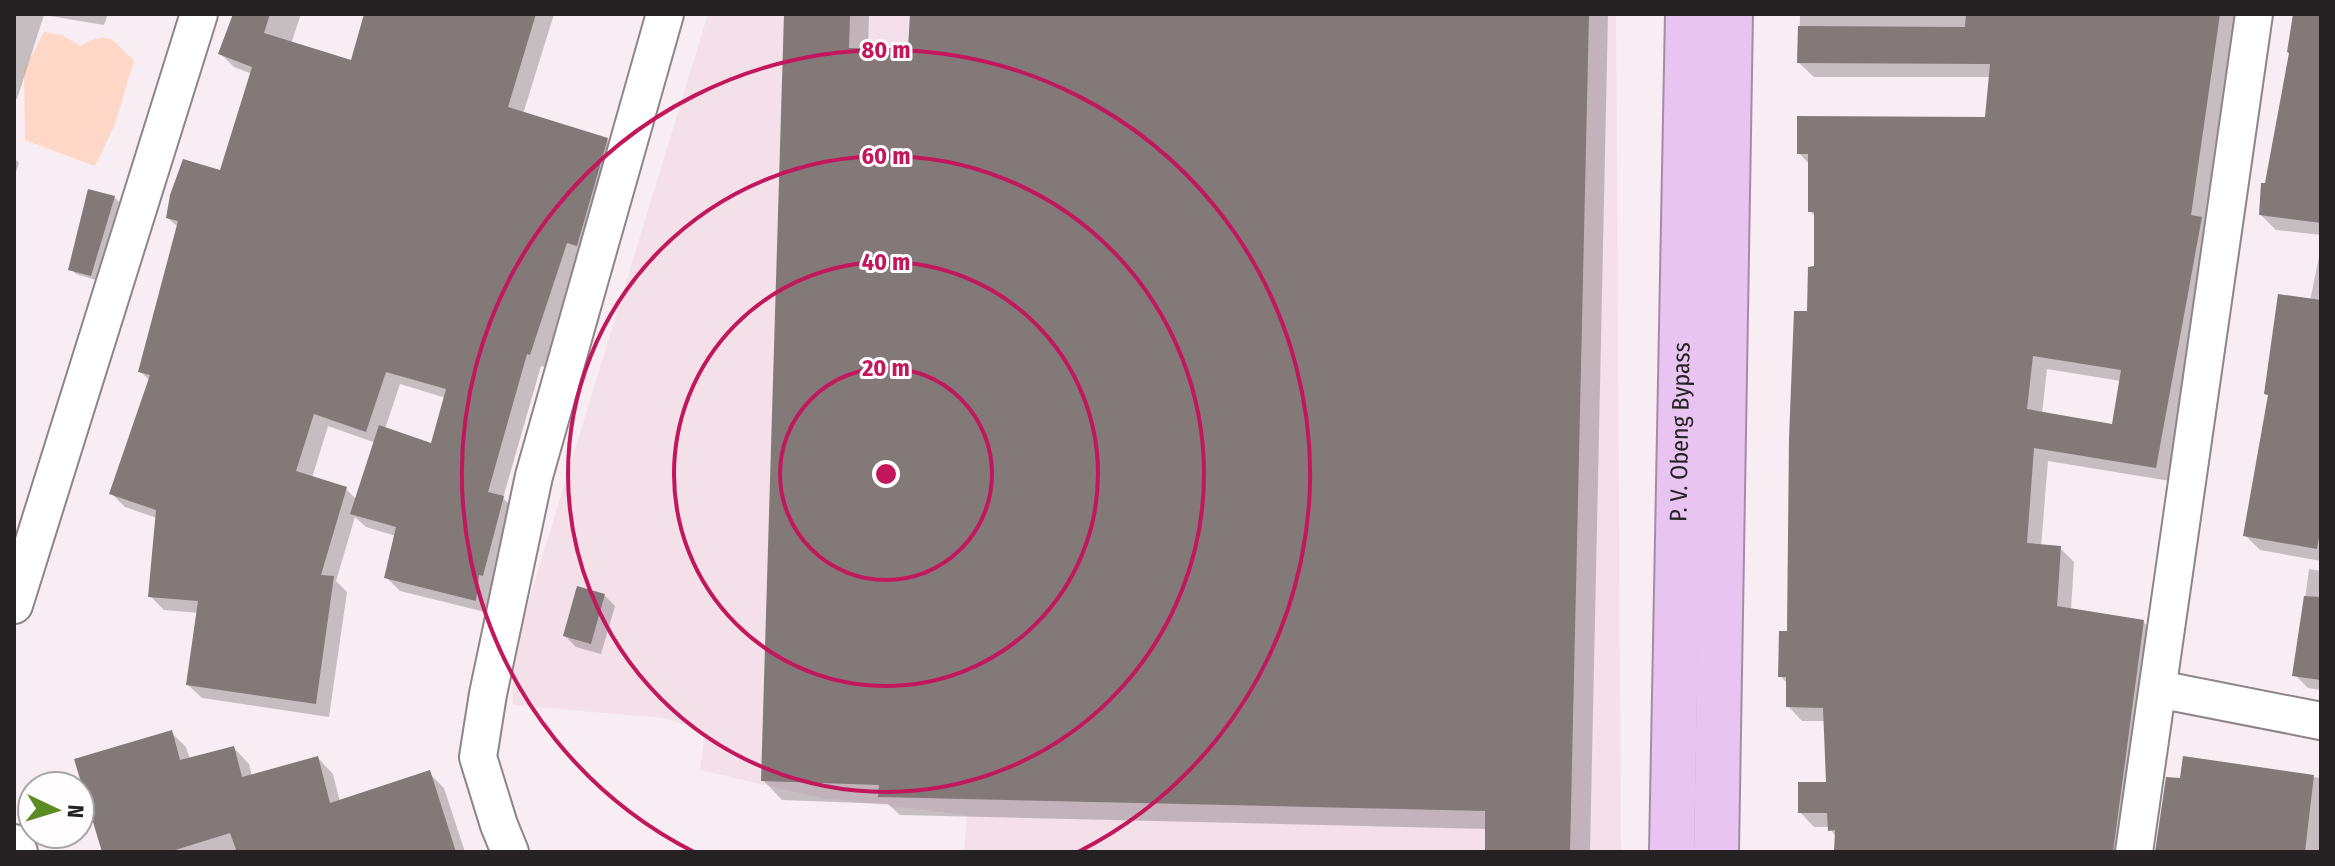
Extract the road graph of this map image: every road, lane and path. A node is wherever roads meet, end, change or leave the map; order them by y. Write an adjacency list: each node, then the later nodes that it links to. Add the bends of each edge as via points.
1 (199, 14): 6 (street)
2 (665, 14): 11 (street, via 534,476 488,694 478,757)
3 (1688, 14): 12 (highway, P. V. Obeng Bypass)
4 (1730, 14): 13 (highway, P. V. Obeng Bypass)
5 (2254, 14): 7 (street)
6 (14, 605)
7 (2158, 689): 8 (street); 14 (street)
8 (2321, 721)
9 (14, 843): 10 (street)
10 (19, 852)
11 (510, 852)
12 (1672, 852)
13 (1716, 852)
14 (2134, 852)

